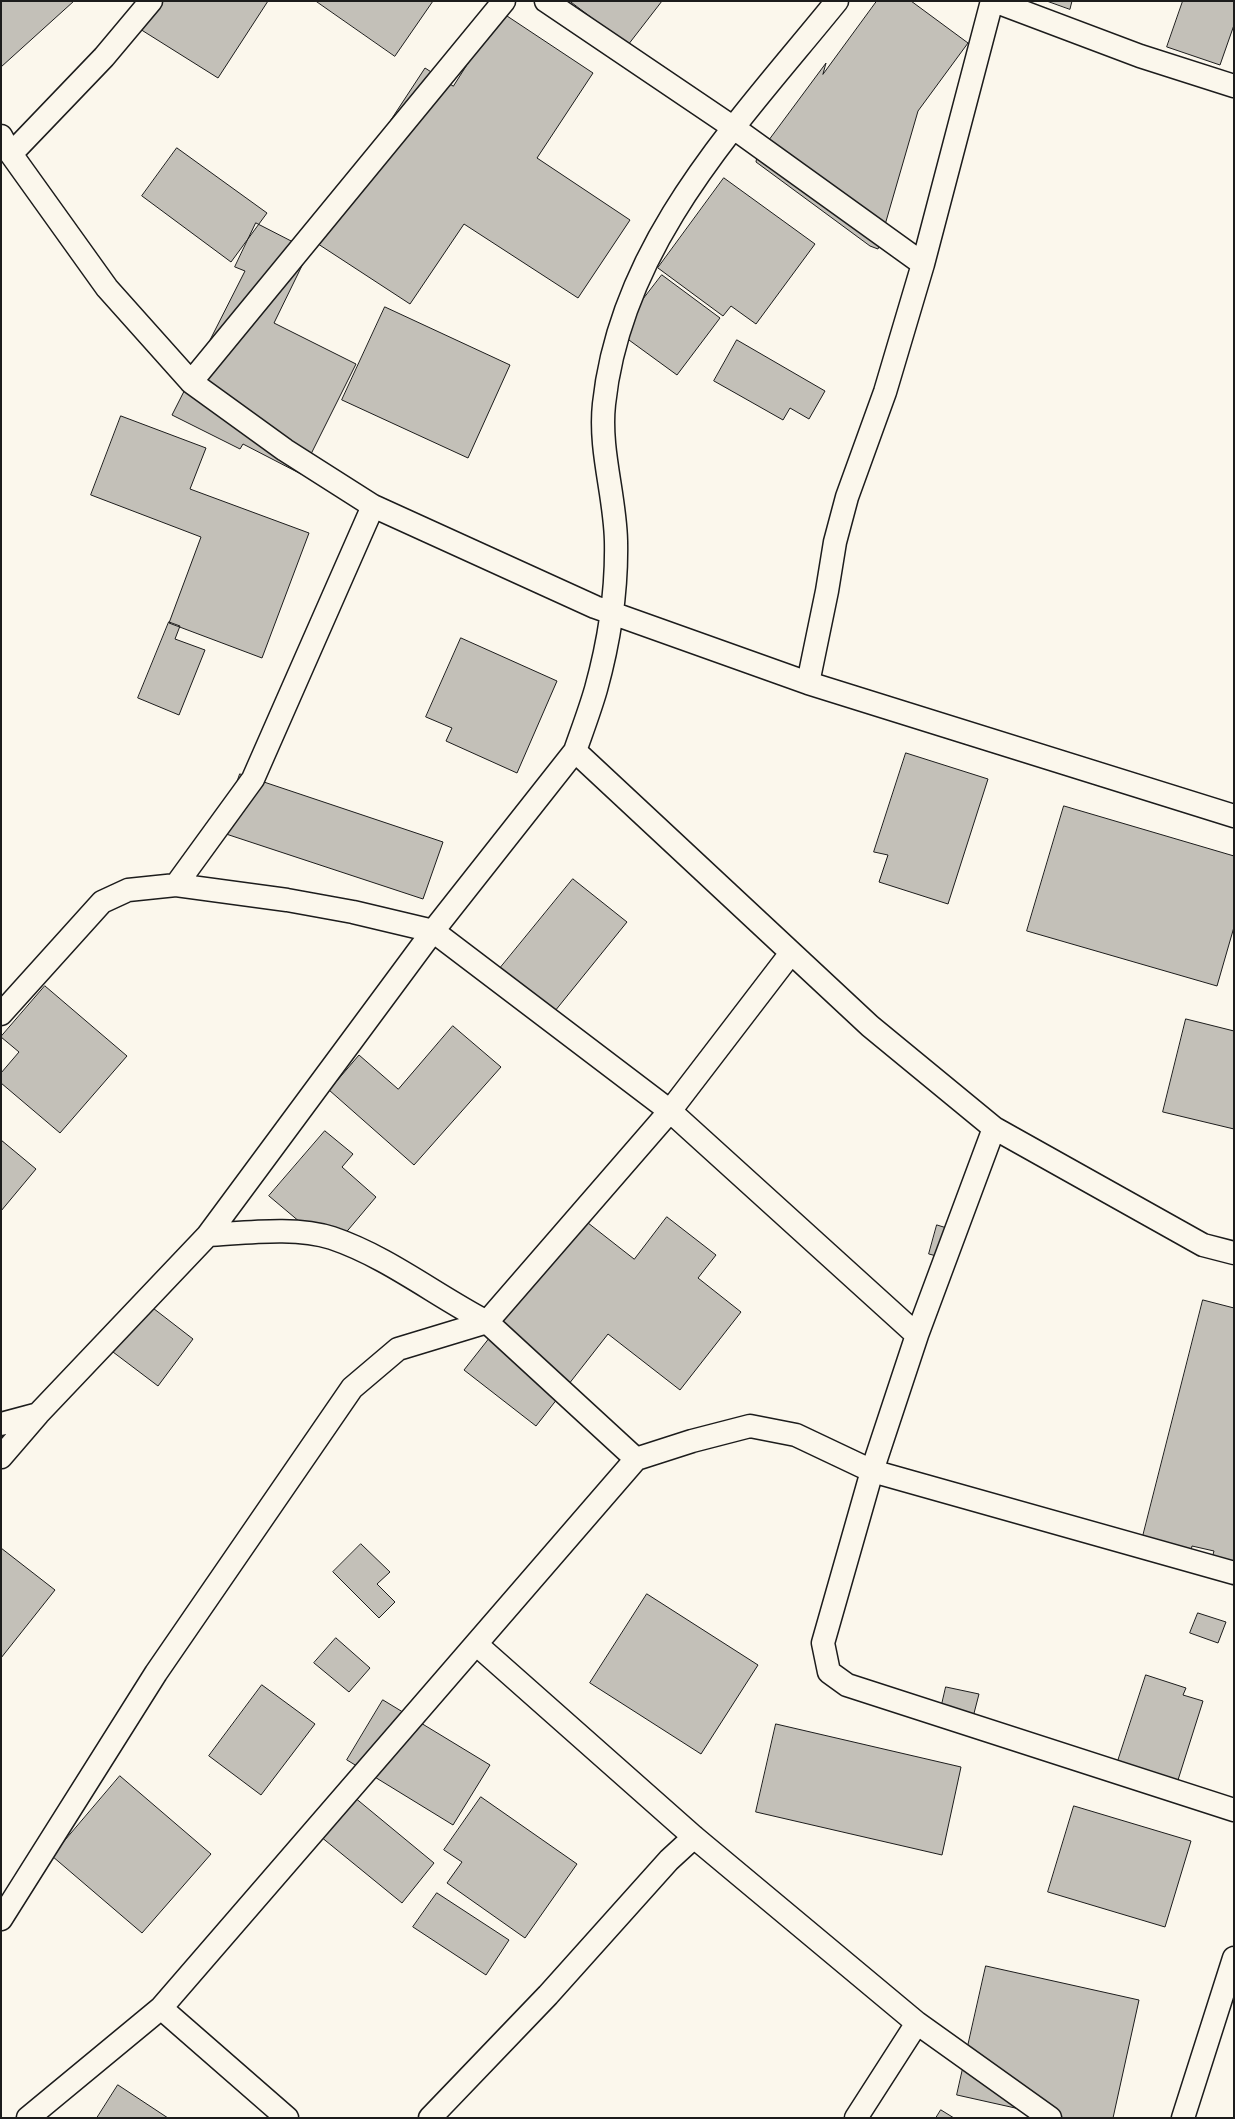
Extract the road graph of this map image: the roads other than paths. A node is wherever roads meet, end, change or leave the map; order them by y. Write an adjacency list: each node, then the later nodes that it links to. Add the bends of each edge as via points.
1 (151, 1): 8 (street, via 104,57)
2 (504, 1): 10 (street)
3 (546, 1): 7 (street)
4 (837, 1): 7 (street)
5 (993, 1): 6 (street, via 1140,56); 9 (street)
6 (1234, 86)
7 (734, 128): 9 (street); 12 (street, via 694,181 662,230 639,275 623,319 604,405 604,448 616,541)
8 (6, 145): 10 (street, via 106,288)
9 (923, 264): 13 (street, via 885,392 847,497 835,542)
10 (191, 382): 11 (street, via 285,450)
11 (373, 506): 12 (street, via 595,607); 16 (street, via 253,778)
12 (612, 612): 13 (street); 14 (street, via 596,688)
13 (808, 683): 15 (street)
14 (575, 751): 17 (street); 18 (street)
15 (1234, 816)
16 (176, 884): 17 (street, via 353,912); 19 (street, via 128,890 102,902)
17 (433, 931): 20 (street); 22 (street)
18 (791, 953): 20 (street); 21 (street, via 870,1026)
19 (1, 1014)
20 (670, 1111): 24 (street); 25 (street)
21 (994, 1128): 23 (street, via 1202,1245); 25 (street)
22 (208, 1235): 24 (street, via 284,1230 331,1238 387,1262 458,1307); 26 (street)
23 (1234, 1253)
24 (487, 1322): 29 (street); 35 (street, via 398,1349 352,1388 156,1673)
25 (917, 1335): 30 (street)
26 (38, 1414): 27 (street); 28 (street)
27 (1, 1424)
28 (1, 1457)
29 (636, 1459): 30 (street, via 750,1426 796,1434); 32 (street)
30 (872, 1471): 31 (street); 33 (street, via 823,1643 828,1672 847,1685)
31 (1234, 1573)
32 (476, 1644): 34 (street); 37 (street)
33 (1234, 1810)
34 (694, 1837): 38 (street); 41 (street, via 669,1860 548,1995)
35 (1, 1920)
36 (1234, 1958): 44 (street)
37 (161, 2008): 39 (street); 40 (street)
38 (917, 2023): 42 (street); 43 (street)
39 (28, 2118)
40 (286, 2118)
41 (430, 2118)
42 (856, 2118)
43 (1050, 2118)
44 (1182, 2118)

